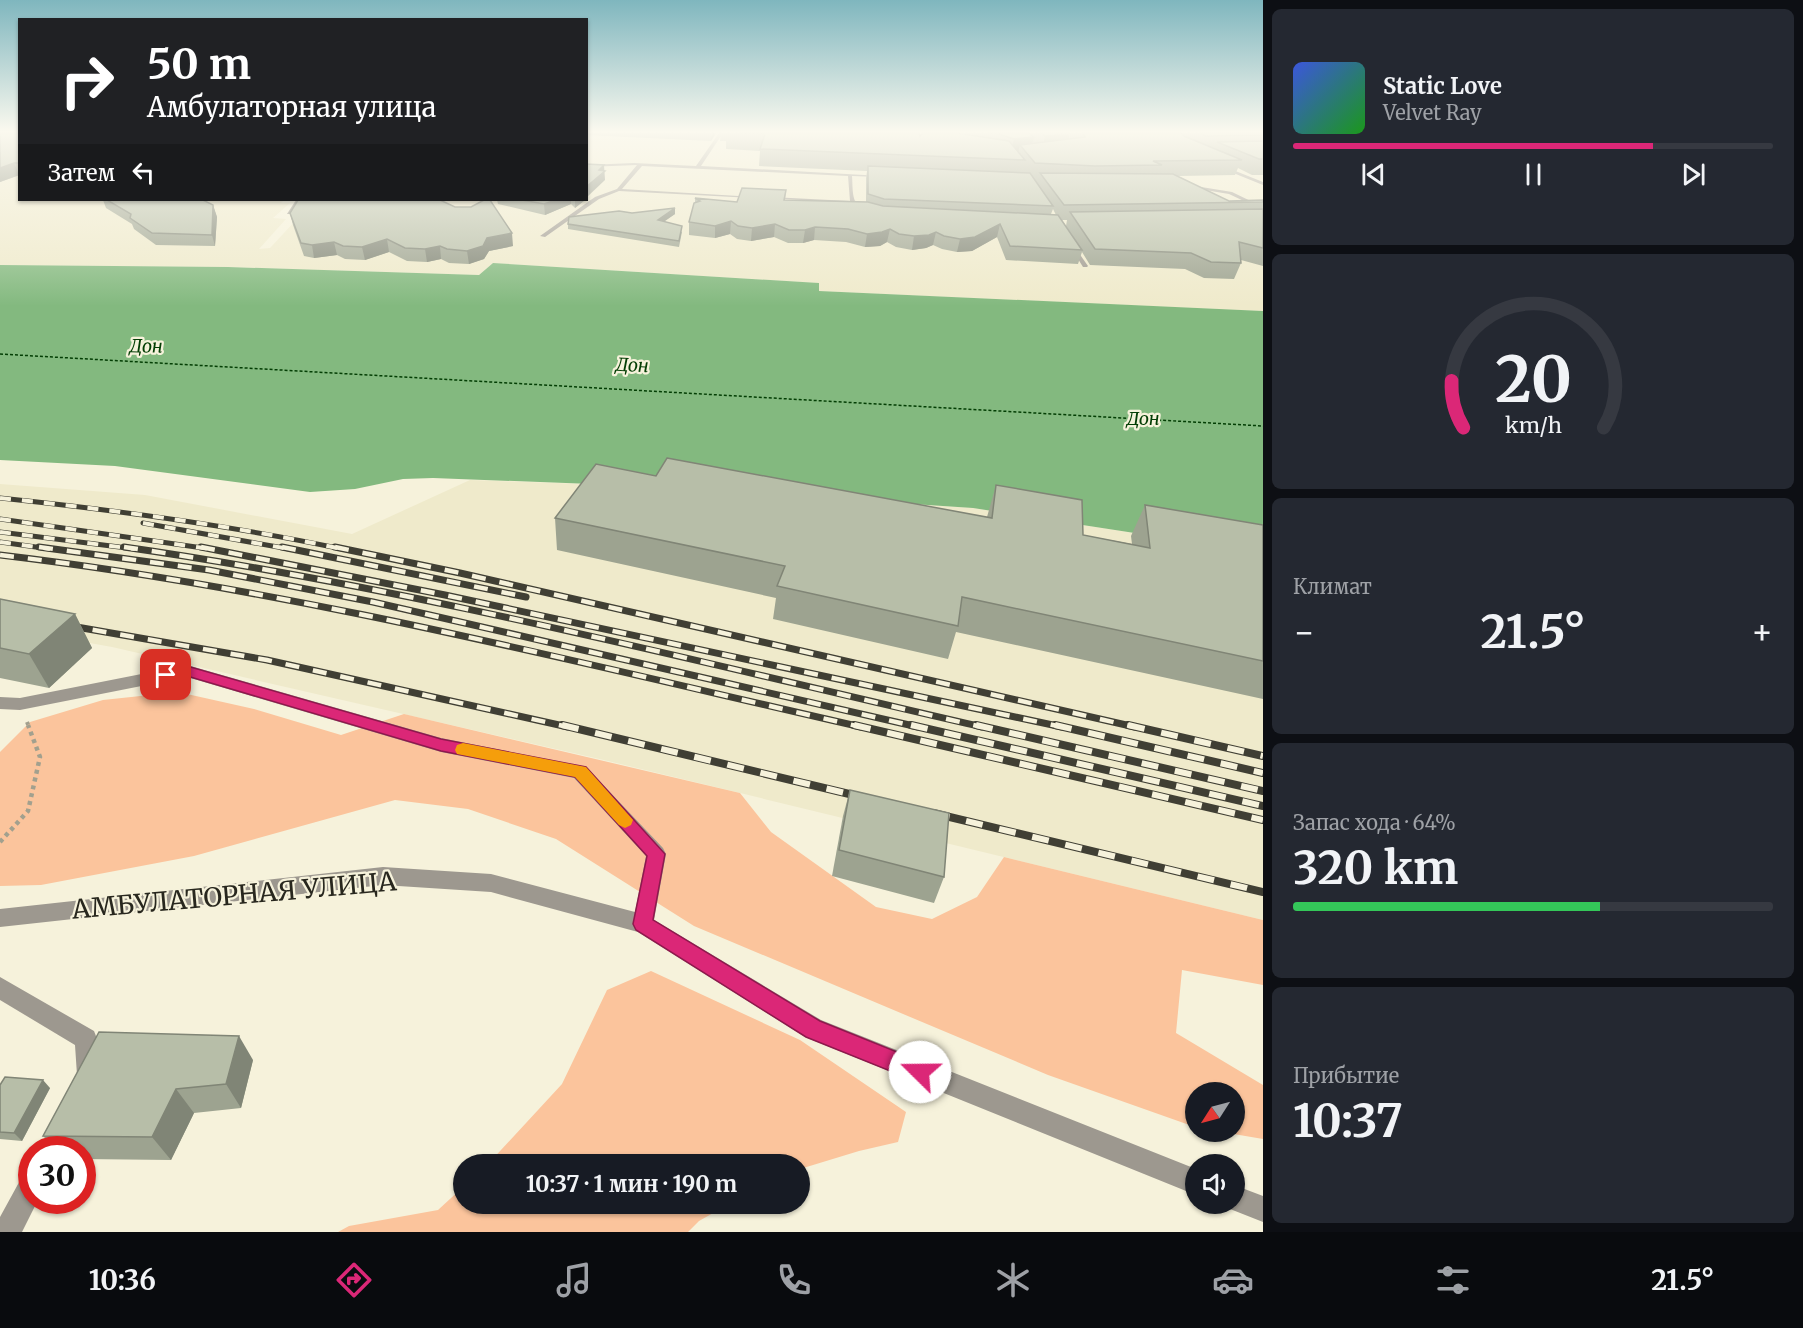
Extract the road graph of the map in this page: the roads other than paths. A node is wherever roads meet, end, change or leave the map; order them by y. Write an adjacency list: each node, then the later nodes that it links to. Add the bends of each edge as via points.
1 (619, 190): 10 (lane, via 597,198)
2 (630, 190): 6 (lane)
3 (851, 190): 6 (lane)
4 (1214, 190): 7 (lane, via 1230,193)
5 (297, 201): 8 (lane)
6 (852, 202): 9 (lane)
7 (1263, 209)
8 (289, 213)
9 (870, 213)
10 (543, 236)
11 (1068, 241): 12 (lane)
12 (1085, 266)
13 (0, 703): 15 (street, via 20,704 187,671 441,745 580,772 656,854)
14 (0, 918): 15 (street, АМБУЛАТОРНАЯ УЛИЦА, via 383,876 491,883)
15 (643, 924): 18 (street, АМБУЛАТОРНАЯ УЛИЦА, via 813,1029)
16 (0, 988): 17 (street, via 86,1039 89,1075)
17 (78, 1096)
18 (1185, 1178)
19 (1245, 1202): 20 (street)
20 (1263, 1209)
21 (18, 1211): 22 (street)
22 (7, 1232)

